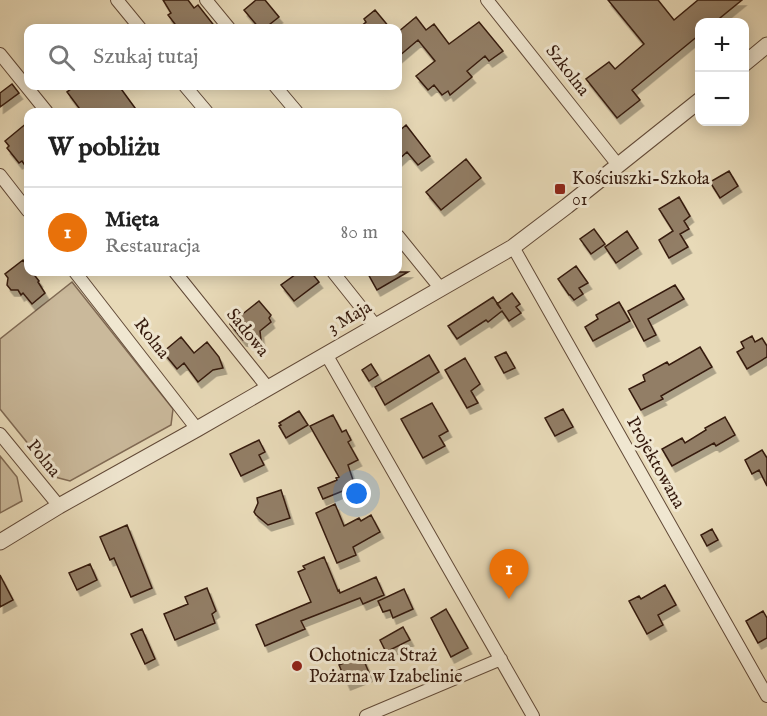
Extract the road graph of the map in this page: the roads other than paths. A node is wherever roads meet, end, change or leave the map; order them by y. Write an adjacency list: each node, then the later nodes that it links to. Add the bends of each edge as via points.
1 (117, 0): 4 (street)
2 (206, 0): 5 (street)
3 (487, 0): 17 (street, Szkolna)
4 (137, 24)
5 (226, 24)
6 (766, 48): 8 (street)
7 (0, 54): 9 (street)
8 (749, 60)
9 (24, 84)
10 (29, 90): 14 (street)
11 (188, 90): 15 (street)
12 (278, 90): 16 (street)
13 (695, 103): 17 (street, 3 Maja)
14 (44, 108)
15 (204, 108)
16 (294, 108)
17 (618, 165): 21 (street, 3 Maja)
18 (0, 175): 19 (street)
19 (24, 207)
20 (402, 241): 25 (street)
21 (513, 247): 25 (street, 3 Maja); 34 (street, Projektowana)
22 (78, 276): 29 (street, Rolna)
23 (178, 276): 28 (street, Sadowa)
24 (336, 276): 26 (street)
25 (441, 289): 26 (street, 3 Maja)
26 (376, 326): 27 (street, 3 Maja)
27 (326, 354): 28 (street, 3 Maja); 33 (street)
28 (268, 388): 29 (street, 3 Maja)
29 (197, 429): 31 (street, 3 Maja)
30 (0, 434): 31 (street, Polna)
31 (59, 506): 32 (street, 3 Maja)
32 (0, 542)
33 (501, 659): 35 (street); 36 (street)
34 (767, 696)
35 (366, 716)
36 (534, 716)

